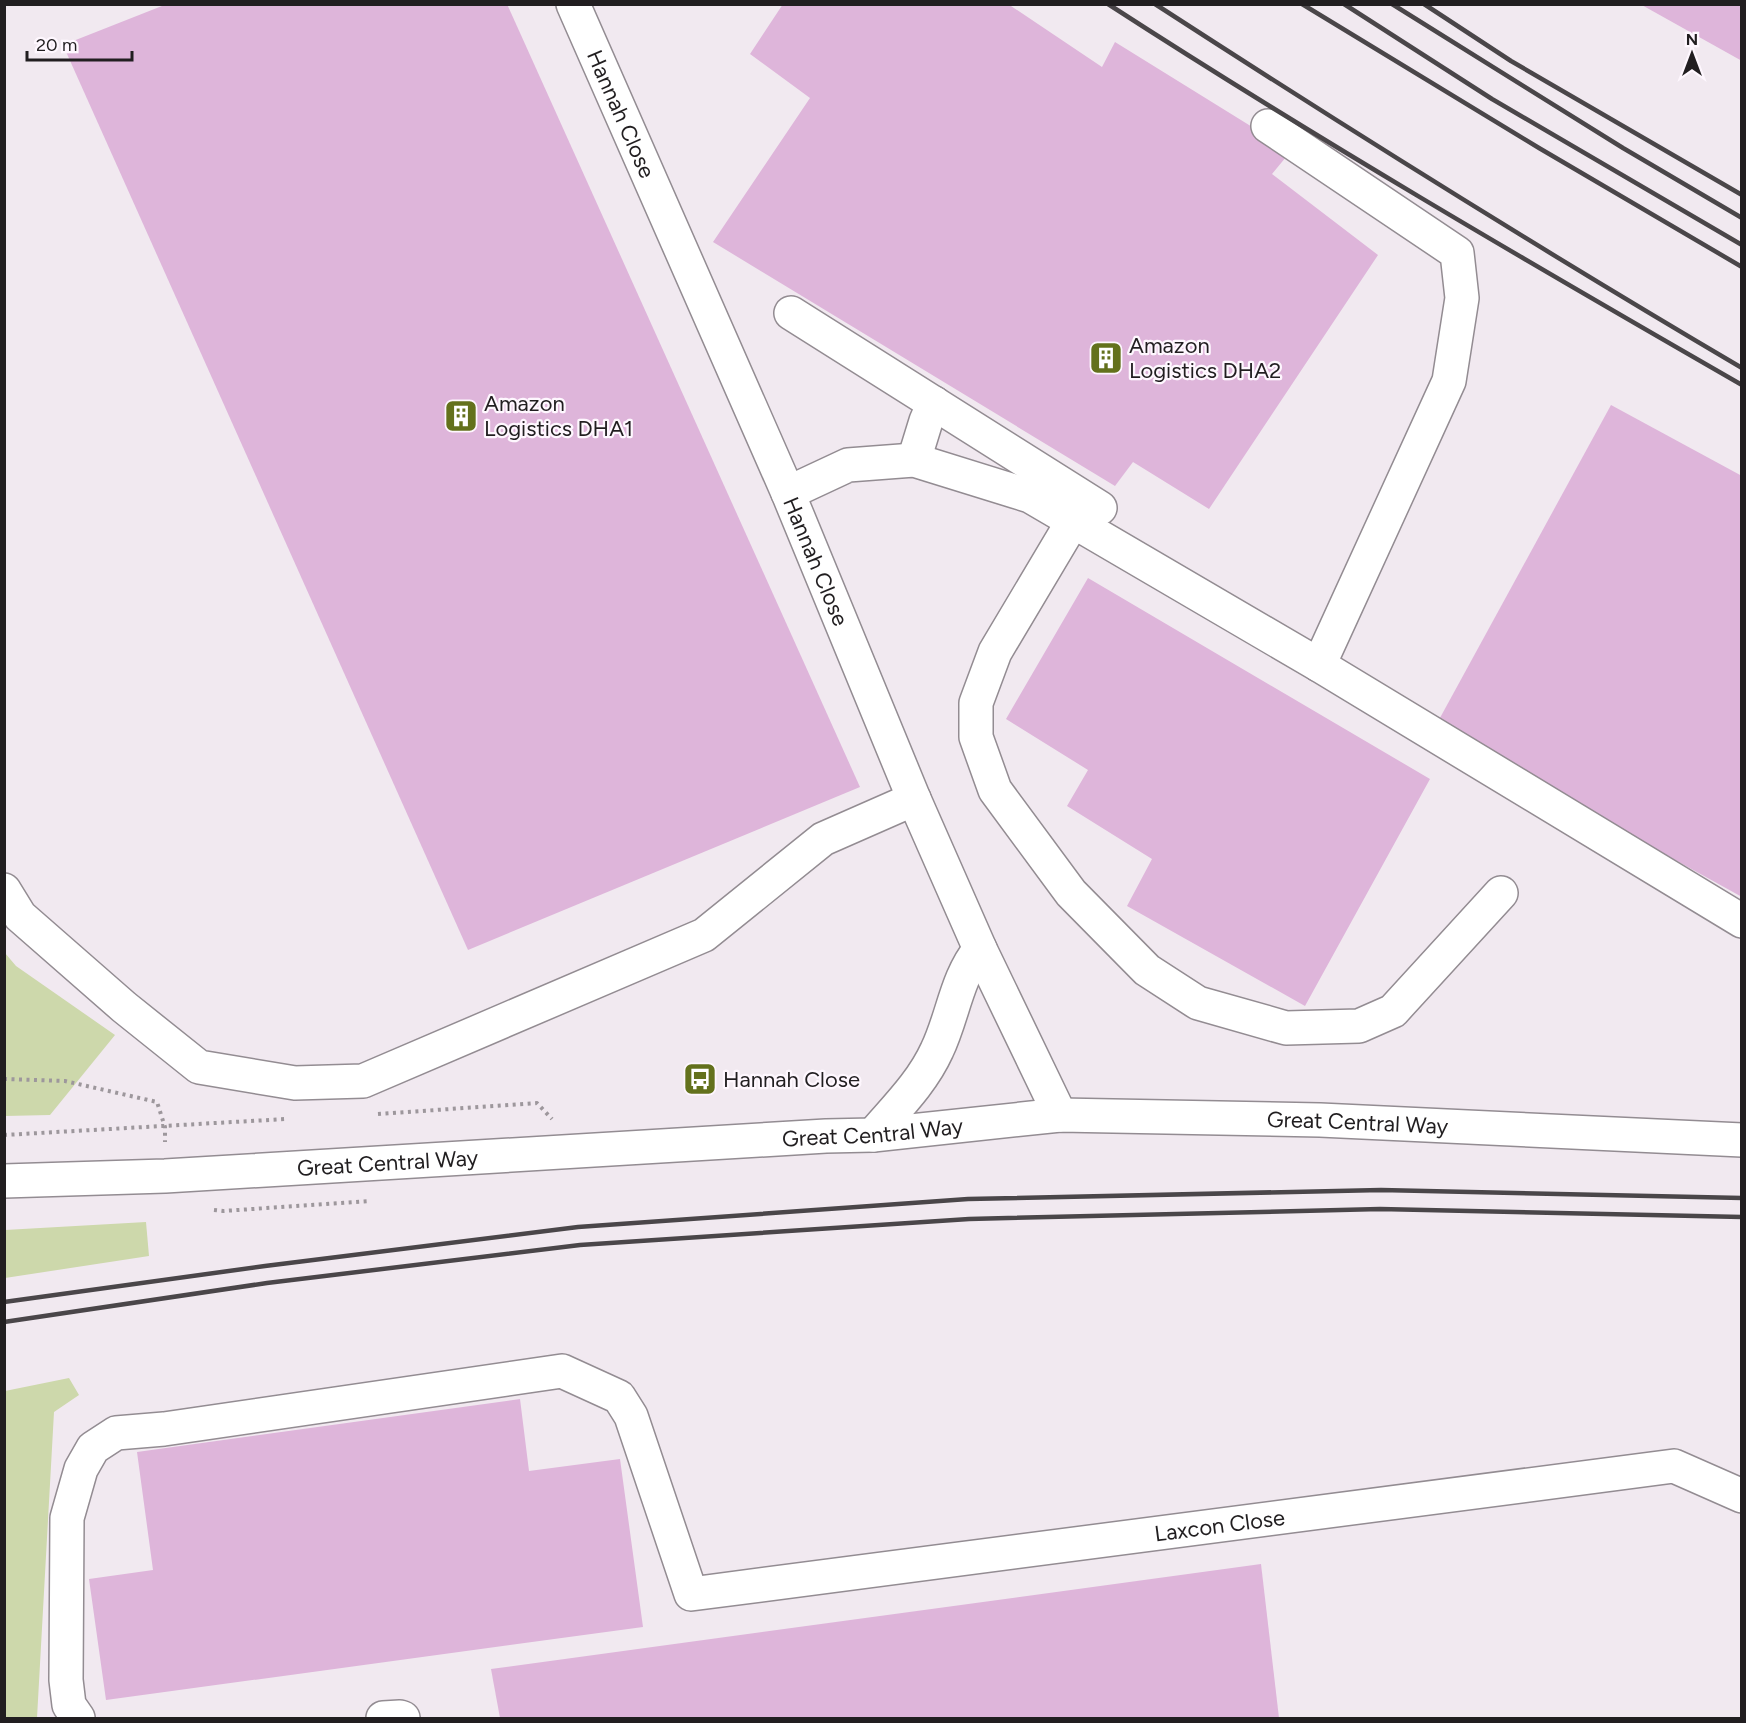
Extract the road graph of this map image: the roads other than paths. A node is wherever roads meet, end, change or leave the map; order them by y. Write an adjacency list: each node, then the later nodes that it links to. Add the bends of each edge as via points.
1 (573, 4): 6 (street, Hannah Close)
2 (1268, 126): 8 (street, via 1457,253 1462,298 1449,381)
3 (791, 313): 4 (street)
4 (934, 403): 5 (street); 7 (street)
5 (914, 460): 6 (street, via 848,465); 7 (street)
6 (788, 493): 9 (street, Hannah Close)
7 (1087, 514): 8 (street); 11 (street, via 995,652 976,703 976,737 995,790 1071,894 1147,970 1198,1003 1286,1028 1359,1026 1393,1011)
8 (1319, 665): 12 (street)
9 (914, 799): 10 (street, via 823,839 704,935 363,1081 295,1083 199,1067 20,916); 13 (street, Hannah Close)
10 (4, 890)
11 (1501, 894)
12 (1742, 921)
13 (980, 949): 14 (street, Hannah Close); 15 (street, via 966,969 930,1064)
14 (1060, 1115): 15 (street, Great Central Way); 16 (street, Great Central Way, via 1320,1120)
15 (873, 1135): 17 (street, Great Central Way, via 165,1176)
16 (1742, 1140)
17 (4, 1181)
18 (1742, 1496): 19 (street, Laxcon Close, via 1674,1466 691,1594 631,1416 619,1397 562,1371 116,1433 93,1448 81,1468 68,1518 66,1680 69,1705)
19 (78, 1719)
20 (383, 1719): 21 (street)
21 (403, 1719)

